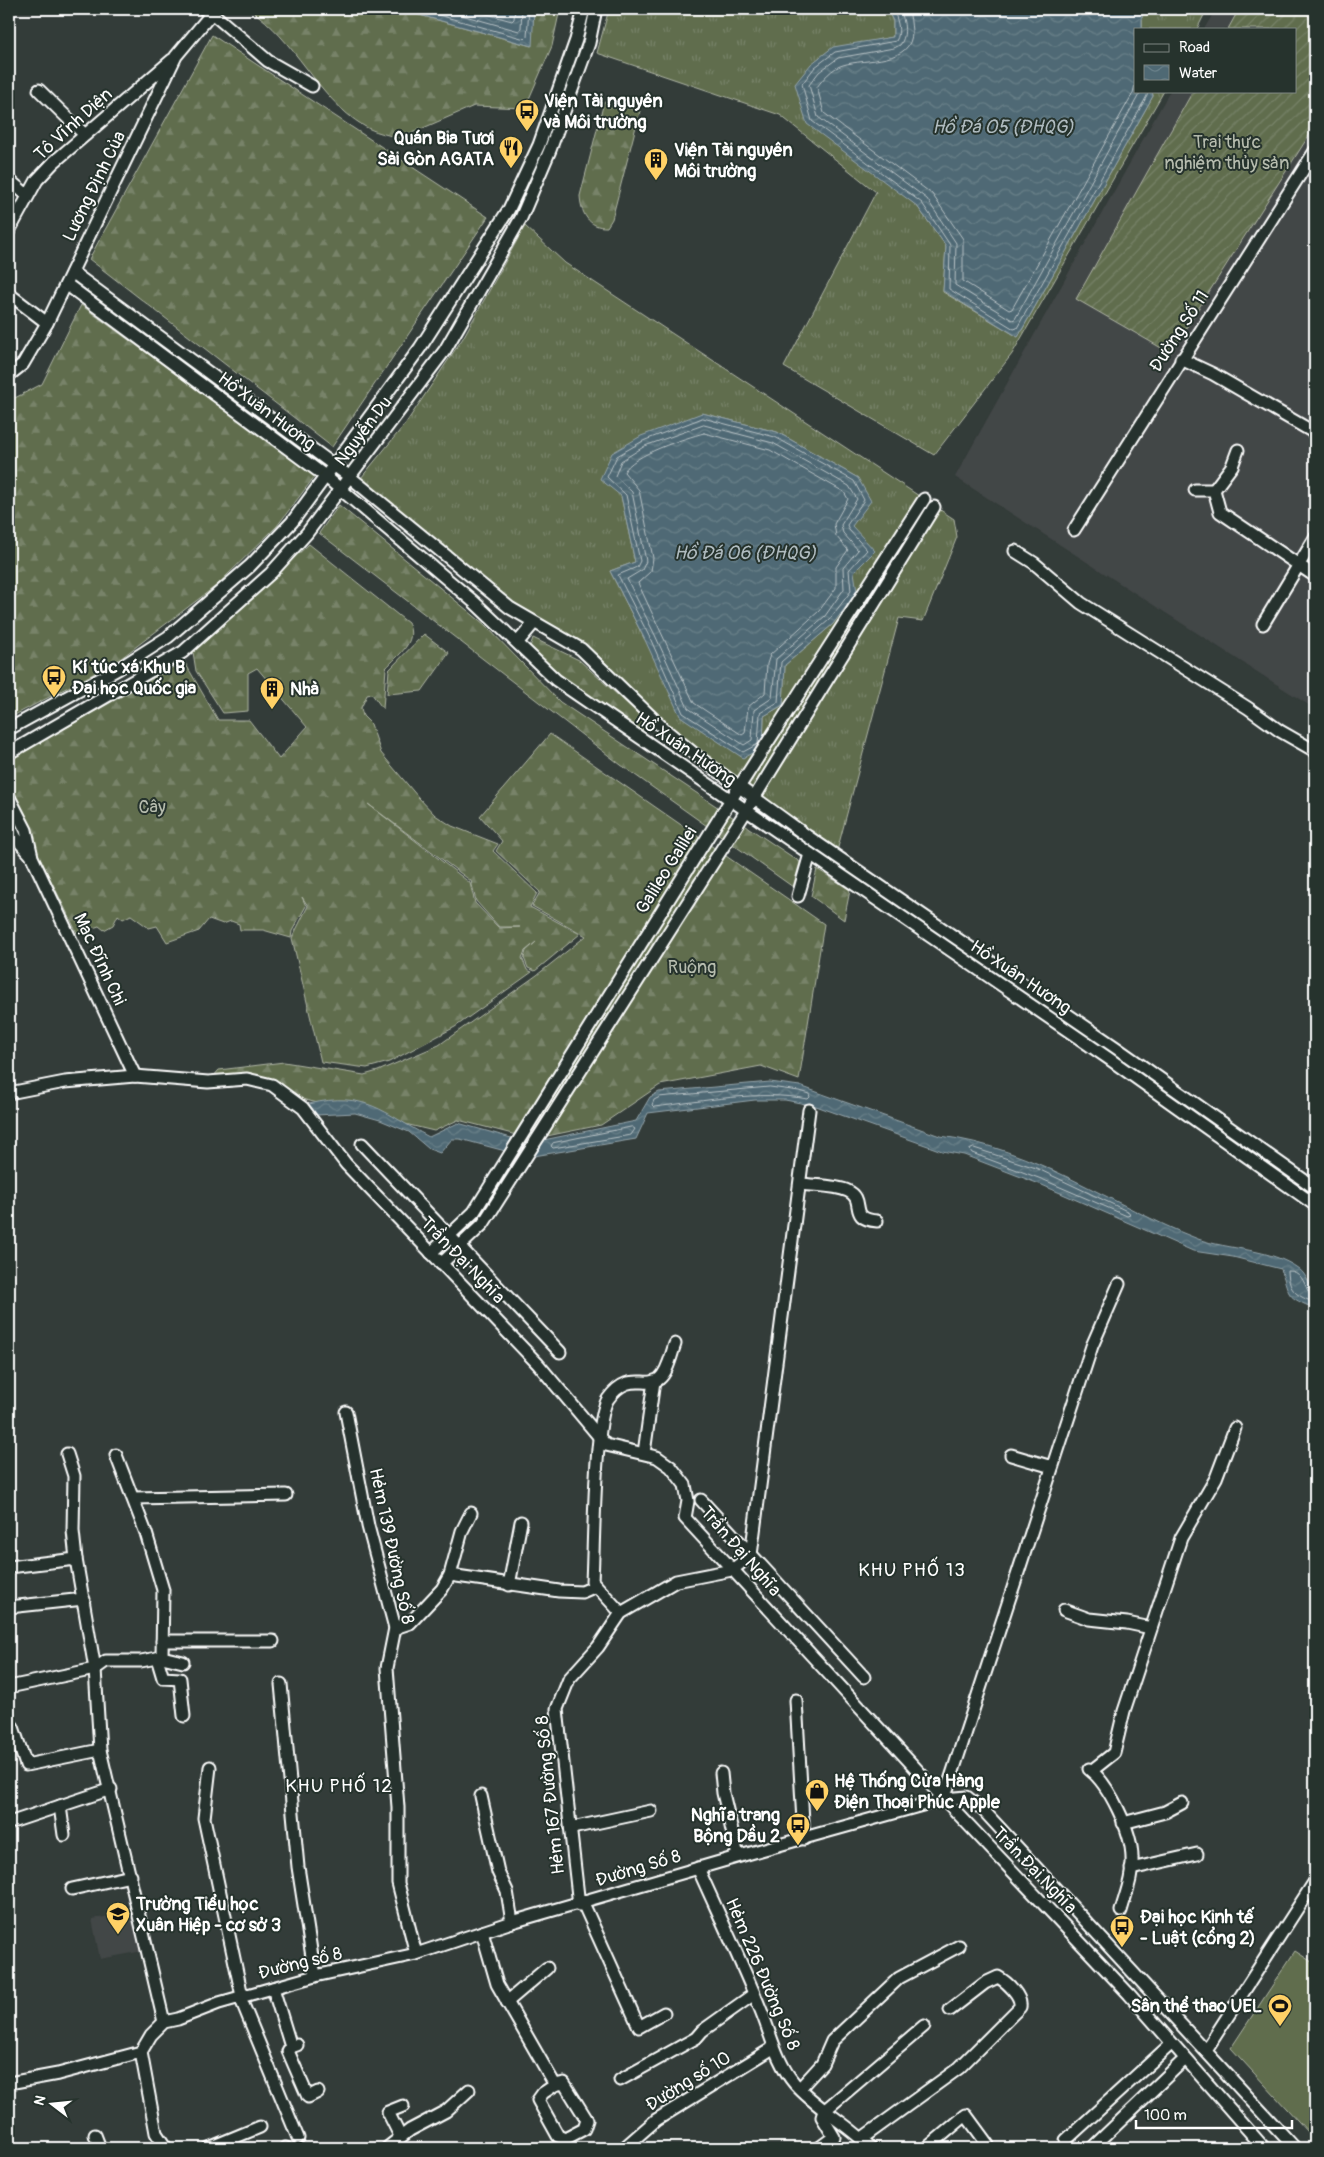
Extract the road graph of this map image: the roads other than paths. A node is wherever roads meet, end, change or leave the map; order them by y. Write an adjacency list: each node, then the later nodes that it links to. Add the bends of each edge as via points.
1 (584, 9): 11 (street, Nguyễn Du, via 540,145)
2 (596, 9): 12 (street, Nguyễn Du, via 589,44)
3 (208, 11): 4 (street, Lương Định Của); 5 (street, via 268,61)
4 (176, 56): 7 (street, Tô Vĩnh Diện); 14 (street, Lương Định Của)
5 (312, 86)
6 (39, 90): 7 (street)
7 (86, 136): 10 (street, Tô Vĩnh Diện, via 54,162)
8 (1315, 151): 18 (street, Đường Số 11)
9 (9, 180): 10 (street)
10 (27, 196): 13 (street, Tô Vĩnh Diện)
11 (509, 210): 12 (street); 22 (street, Nguyễn Du, via 420,348)
12 (521, 218): 24 (street, Nguyễn Du, via 445,350)
13 (9, 231)
14 (72, 272): 15 (street, Lương Định Của); 22 (street, Hồ Xuân Hương)
15 (66, 284): 17 (street, Lương Định Của); 23 (street, Hồ Xuân Hương)
16 (9, 294): 17 (street)
17 (47, 323): 19 (street, Lương Định Của, via 23,364)
18 (1181, 359): 20 (street); 31 (street, Đường Số 11)
19 (9, 375)
20 (1315, 433)
21 (1238, 450): 27 (street, via 1232,466)
22 (335, 465): 23 (street, Nguyễn Du); 24 (street, Hồ Xuân Hương)
23 (325, 476): 25 (street, Hồ Xuân Hương); 30 (street, Nguyễn Du)
24 (350, 477): 25 (street, Nguyễn Du); 37 (street, Hồ Xuân Hương, via 510,608)
25 (340, 489): 32 (street, Nguyễn Du); 39 (street, Hồ Xuân Hương)
26 (1195, 490): 27 (street)
27 (1214, 490): 35 (street, via 1220,512)
28 (924, 499): 45 (street, Galileo Galilei)
29 (934, 507): 47 (street, Galileo Galilei)
30 (292, 522): 32 (street); 41 (street, Nguyễn Du, via 237,578 168,637 118,669)
31 (1074, 530)
32 (307, 533): 44 (street, Nguyễn Du, via 271,573 183,652)
33 (1315, 538): 35 (street)
34 (1014, 551): 43 (street, via 1034,563 1081,603)
35 (1300, 565): 36 (street); 38 (street)
36 (1315, 576)
37 (534, 623): 39 (street); 40 (street, Hồ Xuân Hương, via 581,649)
38 (1263, 624)
39 (518, 642): 42 (street, Hồ Xuân Hương, via 556,680)
40 (663, 728): 42 (street); 45 (street, Hồ Xuân Hương)
41 (9, 729)
42 (650, 746): 48 (street, Hồ Xuân Hương)
43 (1315, 751)
44 (9, 753)
45 (739, 787): 47 (street, Hồ Xuân Hương); 48 (street, Galileo Galilei)
46 (9, 797): 52 (street, Mạc Đĩnh Chi, via 26,830)
47 (754, 798): 49 (street, Galileo Galilei); 54 (street, Hồ Xuân Hương)
48 (730, 801): 49 (street, Hồ Xuân Hương); 62 (street, Galileo Galilei)
49 (746, 811): 51 (street, Hồ Xuân Hương); 64 (street, Galileo Galilei)
50 (9, 824): 52 (street, Mạc Đĩnh Chi)
51 (810, 854): 53 (street); 55 (street, Hồ Xuân Hương)
52 (32, 857): 56 (street, Mạc Đĩnh Chi)
53 (798, 896)
54 (1115, 1046): 55 (street); 61 (street, Hồ Xuân Hương)
55 (1108, 1058): 63 (street, Hồ Xuân Hương)
56 (135, 1076): 57 (street, Trần Đại Nghĩa, via 65,1082); 68 (street, Trần Đại Nghĩa, via 208,1082 248,1079 272,1084 303,1108 346,1164)
57 (9, 1093)
58 (810, 1110): 60 (street)
59 (362, 1144): 66 (street)
60 (801, 1184): 65 (street, via 848,1191 855,1199 861,1217); 87 (street)
61 (1315, 1188)
62 (480, 1202): 64 (street); 66 (street, Galileo Galilei)
63 (1315, 1205)
64 (492, 1211): 67 (street, Galileo Galilei)
65 (877, 1220)
66 (449, 1236): 67 (street); 68 (street, Galileo Galilei)
67 (459, 1246): 69 (street, Galileo Galilei); 72 (street)
68 (431, 1253): 69 (street, Trần Đại Nghĩa)
69 (441, 1264): 76 (street, Trần Đại Nghĩa, via 538,1364)
70 (1119, 1284): 81 (street, via 1092,1346)
71 (675, 1344): 73 (street, via 662,1375)
72 (560, 1352)
73 (654, 1381): 76 (street, via 634,1380 619,1388 608,1400); 77 (street)
74 (346, 1412): 98 (street, Hẻm 139 Đường Số 8, via 368,1526)
75 (1235, 1428): 99 (street, via 1216,1478 1181,1538)
76 (598, 1434): 77 (street, Trần Đại Nghĩa, via 606,1445); 93 (street, via 592,1581)
77 (644, 1453): 90 (street, Trần Đại Nghĩa, via 657,1456 685,1485 688,1501 685,1518)
78 (67, 1454): 88 (street, via 74,1476)
79 (116, 1454): 83 (street)
80 (1011, 1455): 81 (street)
81 (1052, 1467): 117 (street)
82 (286, 1495): 83 (street)
83 (133, 1498): 100 (street, via 164,1590)
84 (701, 1500): 87 (street)
85 (471, 1513): 91 (street, via 462,1531)
86 (521, 1522): 92 (street)
87 (751, 1555): 90 (street); 105 (street)
88 (76, 1559): 89 (street); 94 (street)
89 (9, 1567)
90 (732, 1570): 97 (street, Hẻm 167 Đường Số 8, via 676,1581); 117 (street, Trần Đại Nghĩa)
91 (450, 1575): 92 (street); 98 (street, via 430,1604 410,1623)
92 (509, 1585): 93 (street, via 582,1592)
93 (596, 1586): 97 (street)
94 (84, 1599): 95 (street); 104 (street)
95 (9, 1607)
96 (1064, 1610): 99 (street, via 1089,1619)
97 (621, 1614): 123 (street, Hẻm 167 Đường Số 8, via 598,1647 568,1678 557,1709)
98 (395, 1628): 138 (street, Hẻm 139 Đường Số 8, via 386,1668 398,1807 398,1884)
99 (1151, 1628): 122 (street, via 1114,1752 1092,1769 1120,1811)
100 (162, 1640): 101 (street); 102 (street)
101 (273, 1641)
102 (159, 1658): 103 (street); 104 (street, via 106,1661); 109 (street, via 163,1678 180,1679)
103 (183, 1662)
104 (95, 1669): 107 (street); 111 (street)
105 (864, 1677)
106 (281, 1684): 140 (street, via 298,1867)
107 (9, 1687)
108 (796, 1700): 125 (street)
109 (184, 1716)
110 (9, 1725): 111 (street, via 13,1727 26,1765)
111 (100, 1750): 114 (street)
112 (210, 1767): 144 (street, via 204,1818)
113 (721, 1773): 127 (street, via 726,1813)
114 (111, 1789): 119 (street); 130 (street)
115 (481, 1796): 135 (street, via 498,1872 507,1891)
116 (967, 1797): 117 (street, Đường Số 8); 143 (street, Trần Đại Nghĩa, via 983,1810)
117 (944, 1799): 125 (street, Đường Số 8); 146 (street, Trần Đại Nghĩa)
118 (1182, 1803): 122 (street, via 1165,1812)
119 (60, 1806): 121 (street); 124 (street)
120 (651, 1811): 123 (street)
121 (9, 1823)
122 (1123, 1823): 129 (street, via 1132,1856)
123 (572, 1828): 133 (street, Hẻm 167 Đường Số 8)
124 (64, 1835)
125 (804, 1839): 127 (street, Đường Số 8)
126 (1197, 1854): 129 (street)
127 (738, 1856): 128 (street, Đường Số 8)
128 (698, 1868): 133 (street, Đường Số 8); 142 (street, Hẻm 226 Đường Số 8)
129 (1131, 1869): 134 (street)
130 (131, 1876): 132 (street); 149 (street)
131 (1315, 1881): 153 (street)
132 (72, 1890)
133 (581, 1904): 135 (street, Đường số 8); 148 (street, Hẻm 167 Đường Số 8, via 639,2027)
134 (1121, 1910)
135 (512, 1922): 136 (street, Đường số 8)
136 (482, 1932): 138 (street, Đường số 8); 145 (street, via 496,1981)
137 (959, 1946): 159 (street, via 899,1978 832,2041 822,2064)
138 (416, 1954): 140 (street, Đường số 8)
139 (547, 1968): 145 (street)
140 (315, 1976): 141 (street, Đường số 8)
141 (273, 1988): 144 (street, Đường số 8); 161 (street, via 294,2046 288,2050 295,2071 308,2097)
142 (754, 1994): 152 (street, Hẻm 226 Đường Số 8); 156 (street, via 696,2038)
143 (1155, 1994): 146 (street); 153 (street, Trần Đại Nghĩa)
144 (241, 1997): 149 (street, Đường số 8); 167 (street)
145 (507, 2002): 158 (street)
146 (1140, 2006): 151 (street, Trần Đại Nghĩa)
147 (950, 2010): 168 (street, via 998,1977 1021,2003 959,2068)
148 (664, 2013)
149 (164, 2022): 154 (street)
150 (924, 2026): 163 (street)
151 (1171, 2044): 155 (street, Trần Đại Nghĩa); 169 (street)
152 (773, 2048): 159 (street, Hẻm 226 Đường Số 8); 175 (street, Đường số 10, via 656,2120)
153 (1206, 2050): 181 (street, Trần Đại Nghĩa)
154 (141, 2052): 157 (street); 172 (street, via 156,2133)
155 (1185, 2059): 179 (street); 180 (street, Trần Đại Nghĩa)
156 (620, 2080)
157 (9, 2083)
158 (555, 2085): 158 (street, via 564,2083 587,2120 584,2129 565,2139 558,2136 538,2100)
159 (800, 2088): 163 (street, Hẻm 226 Đường Số 8)
160 (469, 2090): 166 (street, via 446,2112)
161 (318, 2092)
162 (403, 2106): 166 (street, via 388,2112)
163 (824, 2111): 168 (street, Hẻm 226 Đường Số 8); 176 (street, via 822,2117 834,2137)
164 (260, 2127): 173 (street)
165 (95, 2135): 171 (street)
166 (400, 2136): 174 (street)
167 (298, 2138)
168 (862, 2139): 177 (street, Hẻm 226 Đường Số 8)
169 (1066, 2140)
170 (988, 2145): 178 (street, via 966,2114)
171 (100, 2148)
172 (166, 2148)
173 (209, 2148)
174 (387, 2148)
175 (624, 2148)
176 (819, 2148)
177 (871, 2148)
178 (928, 2148)
179 (1092, 2148)
180 (1264, 2148)
181 (1295, 2148)

